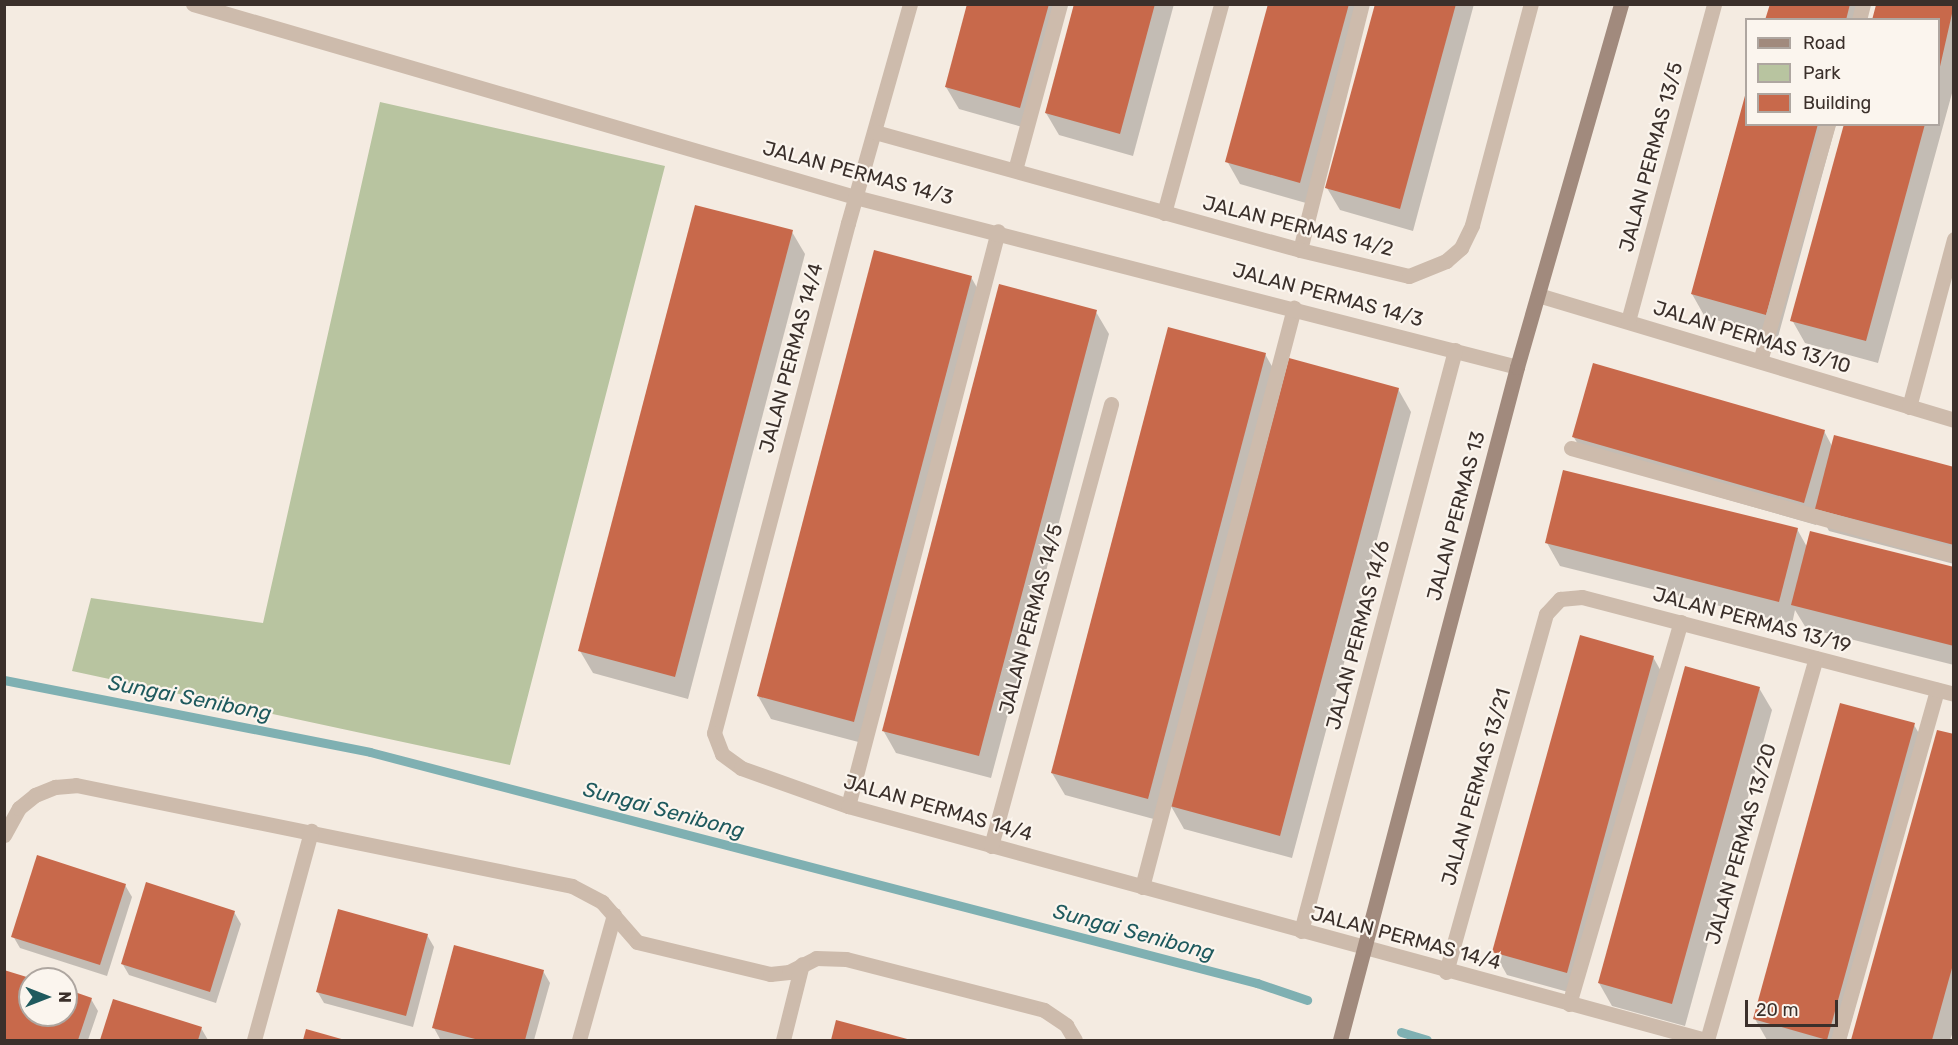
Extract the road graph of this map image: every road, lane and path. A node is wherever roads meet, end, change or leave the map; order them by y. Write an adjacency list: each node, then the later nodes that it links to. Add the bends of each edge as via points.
1 (192, 4): 12 (street, JALAN PERMAS 14/3)
2 (910, 4): 10 (street, JALAN PERMAS 14/4)
3 (1060, 4): 11 (street)
4 (1221, 4): 13 (street)
5 (1362, 4): 16 (street)
6 (1531, 4): 16 (street, JALAN PERMAS 14/2, via 1472,225 1461,248 1428,271 1409,276)
7 (1621, 4): 17 (main road, JALAN PERMAS 13)
8 (1714, 4): 19 (street, JALAN PERMAS 13/5)
9 (1827, 126): 21 (street)
10 (875, 132): 11 (street, JALAN PERMAS 14/2); 12 (street, JALAN PERMAS 14/4)
11 (1015, 170): 13 (street, JALAN PERMAS 14/2)
12 (855, 197): 14 (street, JALAN PERMAS 14/3); 33 (street, JALAN PERMAS 14/4, via 714,733 722,754 741,768)
13 (1164, 213): 16 (street, JALAN PERMAS 14/2)
14 (998, 231): 18 (street, JALAN PERMAS 14/3); 33 (street)
15 (1953, 239): 24 (street)
16 (1300, 250)
17 (1538, 295): 19 (street, JALAN PERMAS 13/10); 22 (main road, JALAN PERMAS 13)
18 (1294, 308): 20 (street, JALAN PERMAS 14/3); 37 (street)
19 (1628, 321): 21 (street, JALAN PERMAS 13/10)
20 (1455, 350): 22 (street, JALAN PERMAS 14/3); 39 (street, JALAN PERMAS 14/6)
21 (1760, 361): 24 (street, JALAN PERMAS 13/10)
22 (1517, 367): 40 (main road, JALAN PERMAS 13)
23 (1111, 404): 36 (street, JALAN PERMAS 14/5)
24 (1909, 406): 25 (street, JALAN PERMAS 13/10)
25 (1953, 420)
26 (1571, 448): 27 (street)
27 (1953, 555)
28 (1546, 614): 29 (street, JALAN PERMAS 13/19, via 1560,599 1582,597); 42 (street, JALAN PERMAS 13/21)
29 (1681, 622): 30 (street, JALAN PERMAS 13/19); 43 (street)
30 (1816, 658): 31 (street, JALAN PERMAS 13/19); 49 (street, JALAN PERMAS 13/20)
31 (1937, 690): 32 (street, JALAN PERMAS 13/19); 50 (street)
32 (1953, 694)
33 (848, 806): 36 (street, JALAN PERMAS 14/4)
34 (311, 831): 35 (street, via 66,785 45,790 28,801); 38 (street, via 572,886 593,895); 44 (street)
35 (4, 835)
36 (991, 846): 37 (street, JALAN PERMAS 14/4)
37 (1142, 887): 39 (street, JALAN PERMAS 14/4)
38 (614, 915): 41 (street, via 637,942 770,974 789,972); 45 (street)
39 (1301, 932): 40 (street, JALAN PERMAS 14/4)
40 (1365, 950): 42 (street, JALAN PERMAS 14/4); 48 (main road, JALAN PERMAS 13)
41 (802, 964): 46 (street); 47 (street, via 816,958 846,959 1044,1010 1066,1025)
42 (1446, 972): 43 (street, JALAN PERMAS 14/4)
43 (1569, 1004): 49 (street, JALAN PERMAS 14/4)
44 (254, 1041)
45 (579, 1041)
46 (783, 1041)
47 (1075, 1041)
48 (1340, 1041)
49 (1706, 1041)
50 (1838, 1041)

